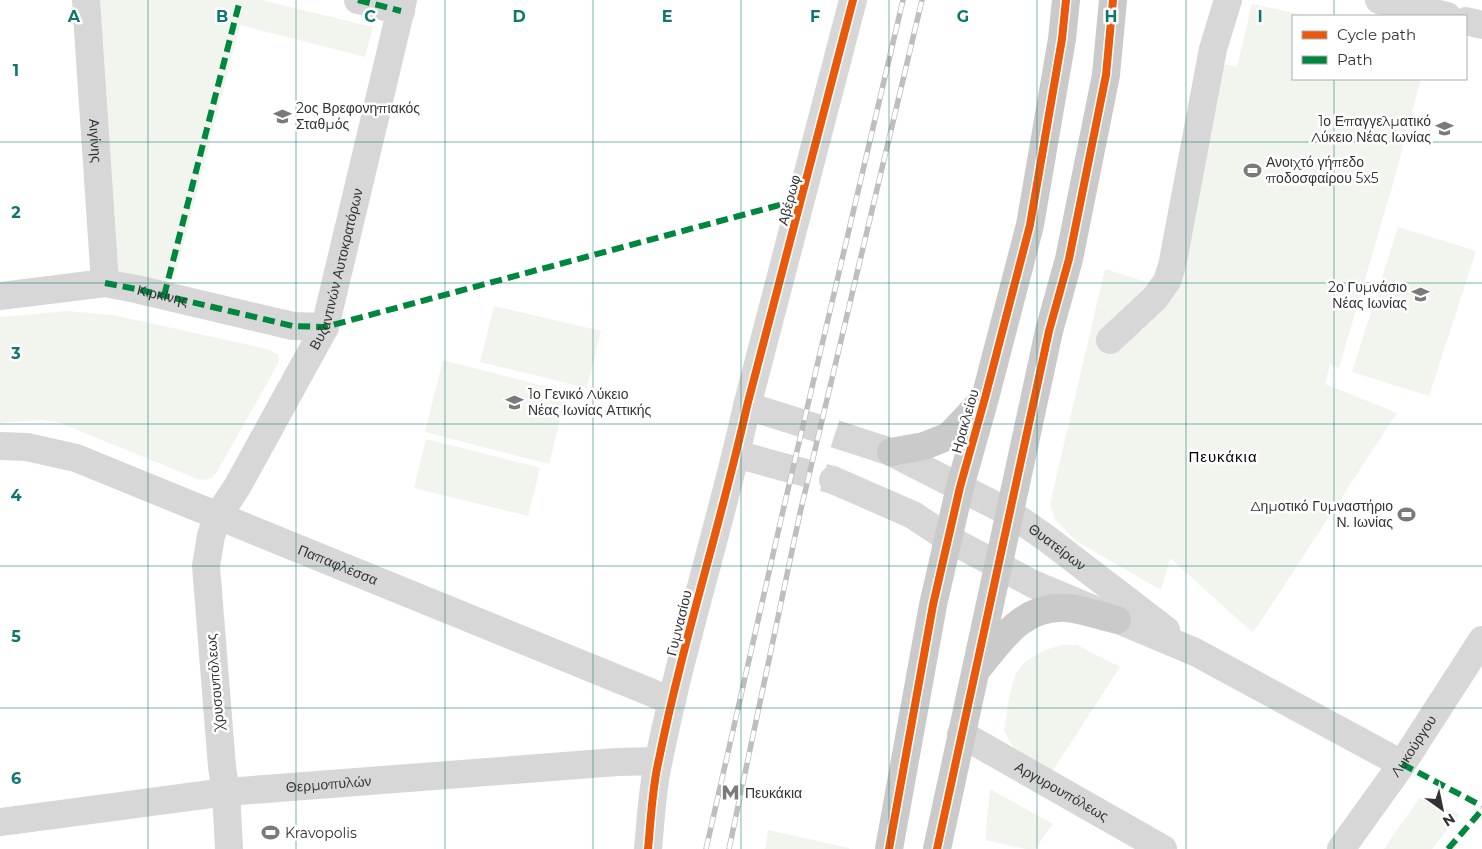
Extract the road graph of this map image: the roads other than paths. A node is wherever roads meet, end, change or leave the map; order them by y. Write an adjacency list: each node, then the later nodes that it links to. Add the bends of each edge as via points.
1 (86, 0): 12 (street, Αιγίνης)
2 (358, 0): 8 (street)
3 (853, 0): 17 (street, Αβέρωφ)
4 (1066, 0): 16 (main road, Ηρακλείου, via 1030,225)
5 (1113, 0): 26 (main road, via 1104,85 1069,260 1049,330)
6 (1228, 0): 15 (street, via 1213,49 1167,281 1155,298)
7 (1396, 2): 9 (street)
8 (402, 5): 14 (street, Βυζαντινών Αυτοκρατόρων)
9 (1443, 15)
10 (1467, 21): 11 (street)
11 (1482, 25)
12 (106, 283): 13 (street, Κιρκίνης); 14 (street, Κιρκίνης, via 293,326)
13 (0, 296)
14 (325, 327): 27 (street, Βυζαντινών Αυτοκρατόρων)
15 (1110, 340)
16 (985, 398): 21 (main road, via 948,436 924,446); 25 (main road, Ηρακλείου)
17 (747, 406): 18 (street); 22 (street, Γυμνασίου)
18 (795, 421)
19 (851, 439): 21 (street, Θυατείρων)
20 (0, 446): 27 (street, Παπαφλέσσα, via 26,447 76,458)
21 (891, 452): 25 (street, Θυατείρων)
22 (736, 454): 23 (street); 34 (street, Γυμνασίου)
23 (783, 467)
24 (834, 480): 28 (street, Θυατείρων, via 913,515)
25 (960, 487): 26 (street, Θυατείρων); 28 (main road, Ηρακλείου)
26 (1010, 514): 29 (main road); 32 (street, Θυατείρων)
27 (218, 517): 34 (street, Παπαφλέσσα); 38 (street, Χρυσουπόλεως, via 206,566)
28 (949, 538): 29 (street, Θυατείρων); 42 (main road, Ηρακλείου, via 933,605)
29 (998, 564): 30 (street, Θυατείρων, via 1033,584); 33 (main road)
30 (1117, 620): 32 (street, Θυατείρων); 33 (main road, via 1068,608 1028,615 1006,633)
31 (1482, 640): 37 (street, Λυκούργου)
32 (1195, 652): 37 (street, Θυατείρων)
33 (974, 672): 35 (main road)
34 (672, 701): 36 (street, Γυμνασίου)
35 (961, 734): 43 (main road); 44 (street, Αργυρουπόλεως)
36 (658, 761): 38 (street, Θερμοπυλών); 41 (street, Γυμνασίου)
37 (1402, 764): 45 (street, Λυκούργου)
38 (226, 792): 39 (street, Θερμοπυλών); 40 (street, Χρυσουπόλεως)
39 (0, 822)
40 (229, 849)
41 (648, 849)
42 (889, 849)
43 (937, 849)
44 (1163, 849)
45 (1341, 849)

